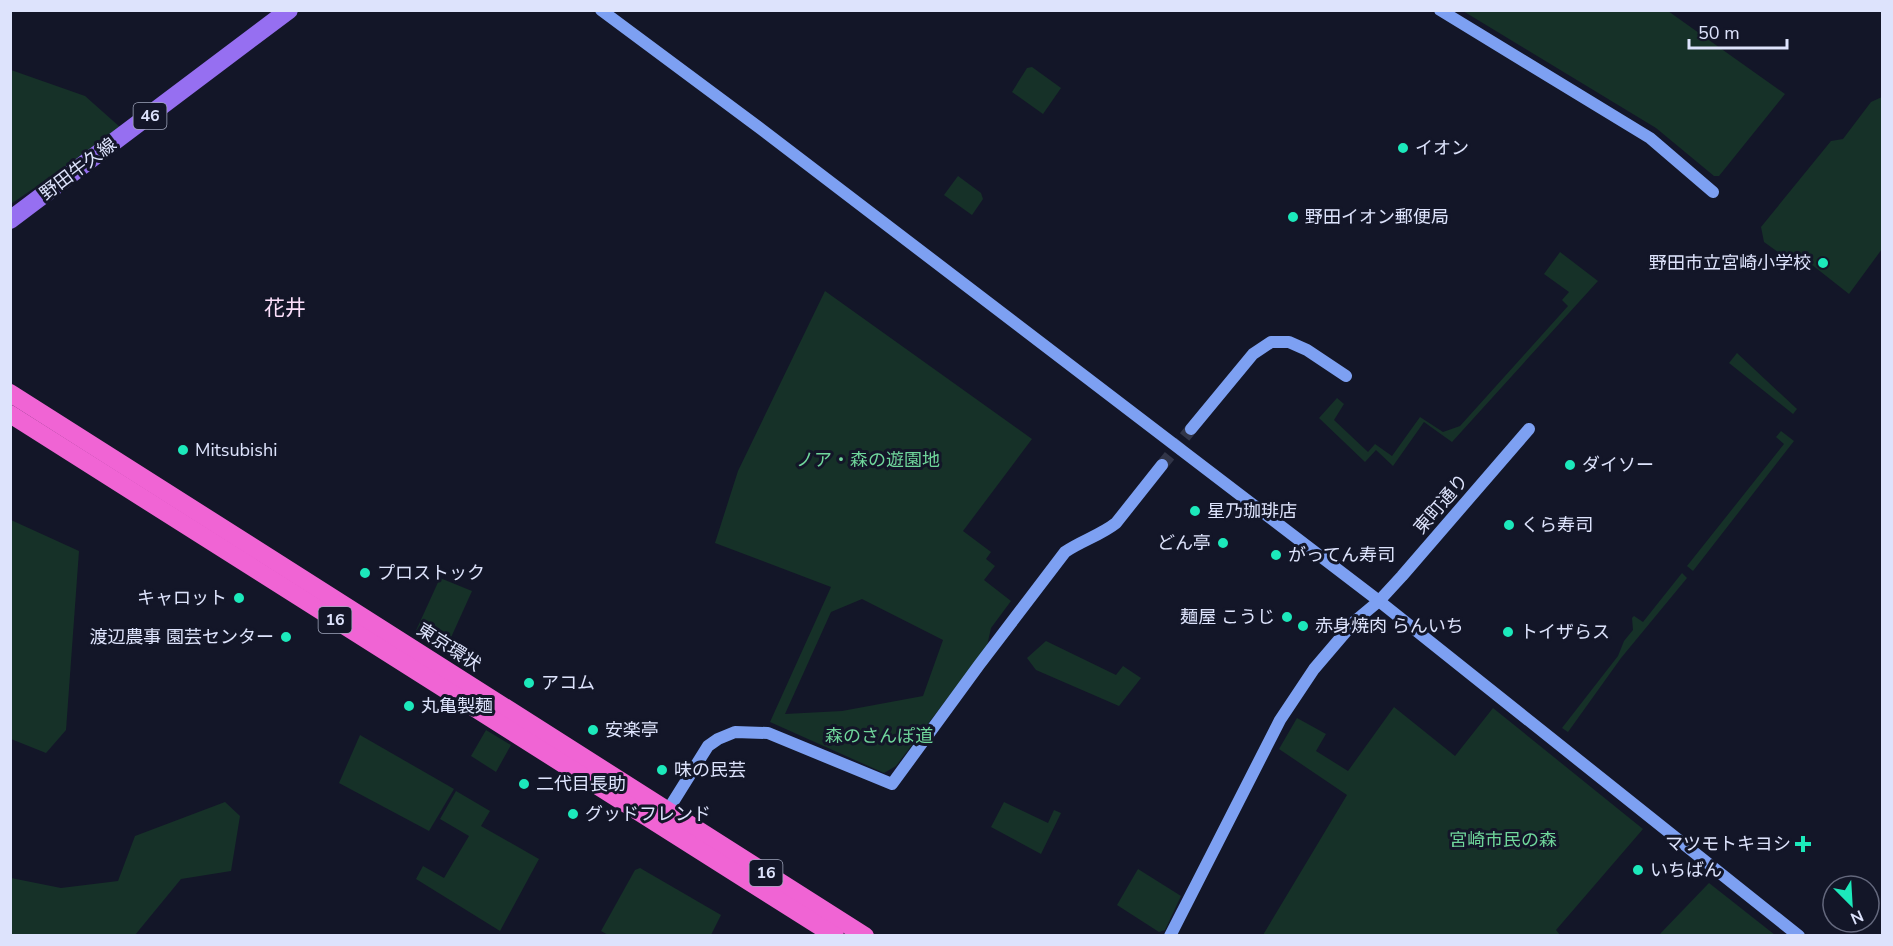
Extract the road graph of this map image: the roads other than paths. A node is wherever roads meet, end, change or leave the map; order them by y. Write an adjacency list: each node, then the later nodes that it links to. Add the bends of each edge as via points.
1 (289, 10): 5 (main road, 野田牛久線 / 46)
2 (601, 10): 12 (street)
3 (1440, 10): 4 (street, via 1650,138)
4 (1713, 192)
5 (10, 220)
6 (1346, 376): 9 (street, via 1307,350 1289,342 1271,342 1252,354)
7 (10, 393): 13 (highway, 東京環状 / 16)
8 (10, 414): 14 (highway, 東京環状 / 16)
9 (1191, 429)
10 (1529, 429): 12 (street, 東町通り)
11 (1162, 465): 13 (street, via 1116,523 1075,545 1058,560 892,784 768,733 735,732 708,746)
12 (1379, 601): 16 (street, 東町通り, via 1355,621 1314,669 1280,720); 17 (street)
13 (668, 810): 15 (highway, 東京環状 / 16)
14 (835, 936)
15 (865, 936)
16 (1170, 936)
17 (1799, 936)

